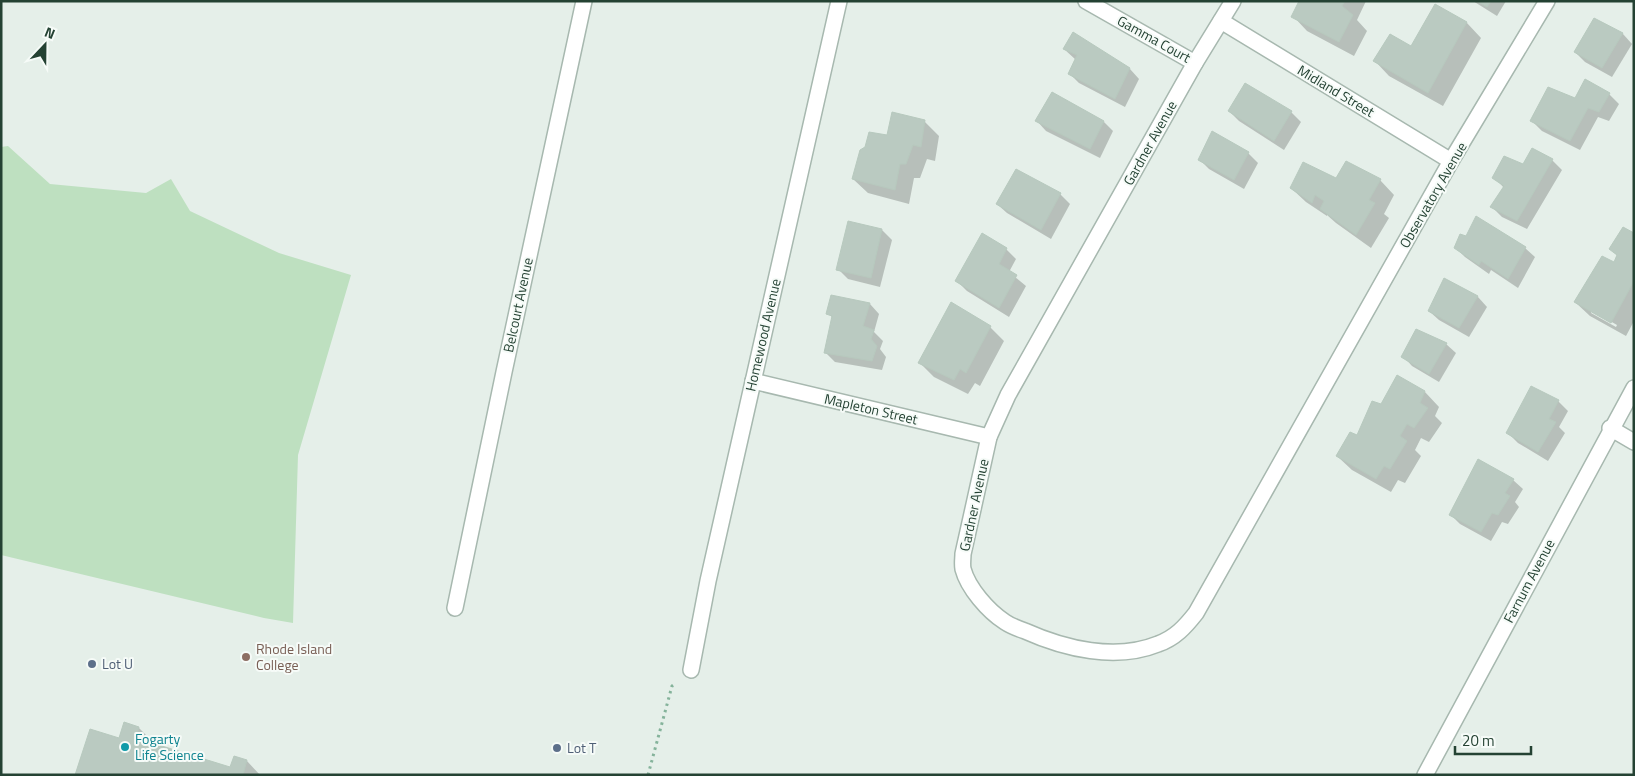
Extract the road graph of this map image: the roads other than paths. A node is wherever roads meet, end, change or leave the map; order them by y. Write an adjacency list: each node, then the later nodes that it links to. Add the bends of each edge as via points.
1 (584, 1): 15 (street, Belcourt Avenue)
2 (839, 1): 9 (street, Homewood Avenue)
3 (1086, 1): 7 (street, Gamma Court)
4 (1232, 1): 6 (street, Gardner Avenue)
5 (1548, 1): 8 (street, Observatory Avenue)
6 (1221, 21): 7 (street, Gardner Avenue); 8 (street, Midland Street)
7 (1196, 63): 13 (street, Gardner Avenue, via 1008,395)
8 (1451, 161): 11 (street, Observatory Avenue)
9 (753, 381): 13 (street, Mapleton Street); 16 (street, Homewood Avenue)
10 (1634, 388): 12 (street, Farnum Avenue)
11 (1322, 390): 13 (street, Gardner Avenue, via 1196,613 1181,632 1158,644 1132,650 1103,652 1069,647 1035,636 1005,623 985,606 972,587 964,569 963,554)
12 (1610, 428): 14 (street); 17 (street, Farnum Avenue)
13 (989, 437)
14 (1634, 442)
15 (455, 608)
16 (691, 670)
17 (1425, 775)

